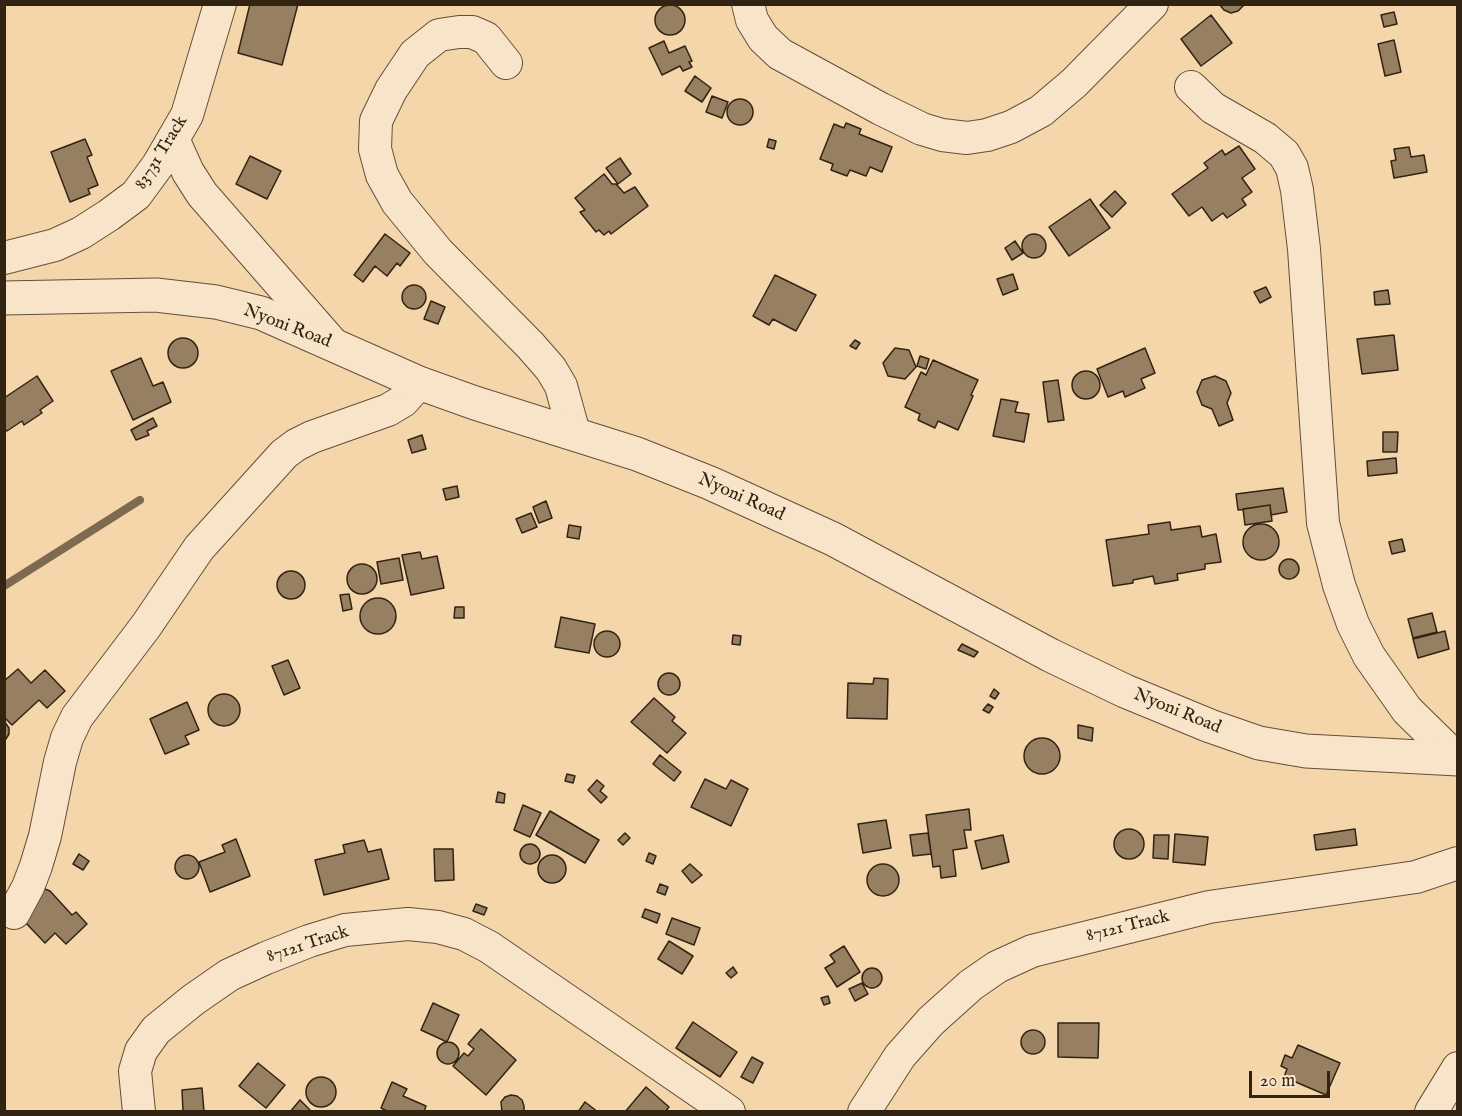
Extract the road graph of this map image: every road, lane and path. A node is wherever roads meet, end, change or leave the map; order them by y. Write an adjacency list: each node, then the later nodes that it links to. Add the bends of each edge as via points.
1 (220, 4): 6 (street, 83731 Track, via 187,115)
2 (748, 4): 3 (street, via 763,38 780,54 922,129 967,138 1011,127 1041,111)
3 (1152, 4)
4 (506, 63): 11 (street, via 486,38 472,32 440,35 415,54 391,90 376,121 375,148 382,176 397,202 438,252 551,369 561,386)
5 (1191, 87): 12 (street, via 1213,108 1265,138 1284,154 1292,168 1304,249 1323,523 1339,585 1369,656 1407,710)
6 (174, 141): 7 (street, 83731 Track, via 136,195 109,215 55,245); 9 (street, via 202,194)
7 (4, 258)
8 (4, 298): 9 (street, Nyoni Road, via 156,295 216,302 261,313)
9 (332, 343): 10 (street, Nyoni Road)
10 (419, 383): 11 (street, Nyoni Road); 14 (street, via 388,410 296,445 199,548 146,626 76,717 60,762 36,866)
11 (574, 433): 12 (street, Nyoni Road, via 710,483 833,539 1050,655 1210,726 1259,743 1306,751)
12 (1457, 759)
13 (1458, 863): 18 (street, 87121 Track, via 1416,877 1209,907 1032,951 970,985 931,1021 900,1056)
14 (14, 913)
15 (1458, 1068): 19 (street)
16 (139, 1112): 17 (street, 87121 Track, via 135,1071 141,1051 156,1030 193,1000 229,975 309,941 345,930 408,924 464,934 489,947)
17 (729, 1112)
18 (864, 1112)
19 (1431, 1112)

